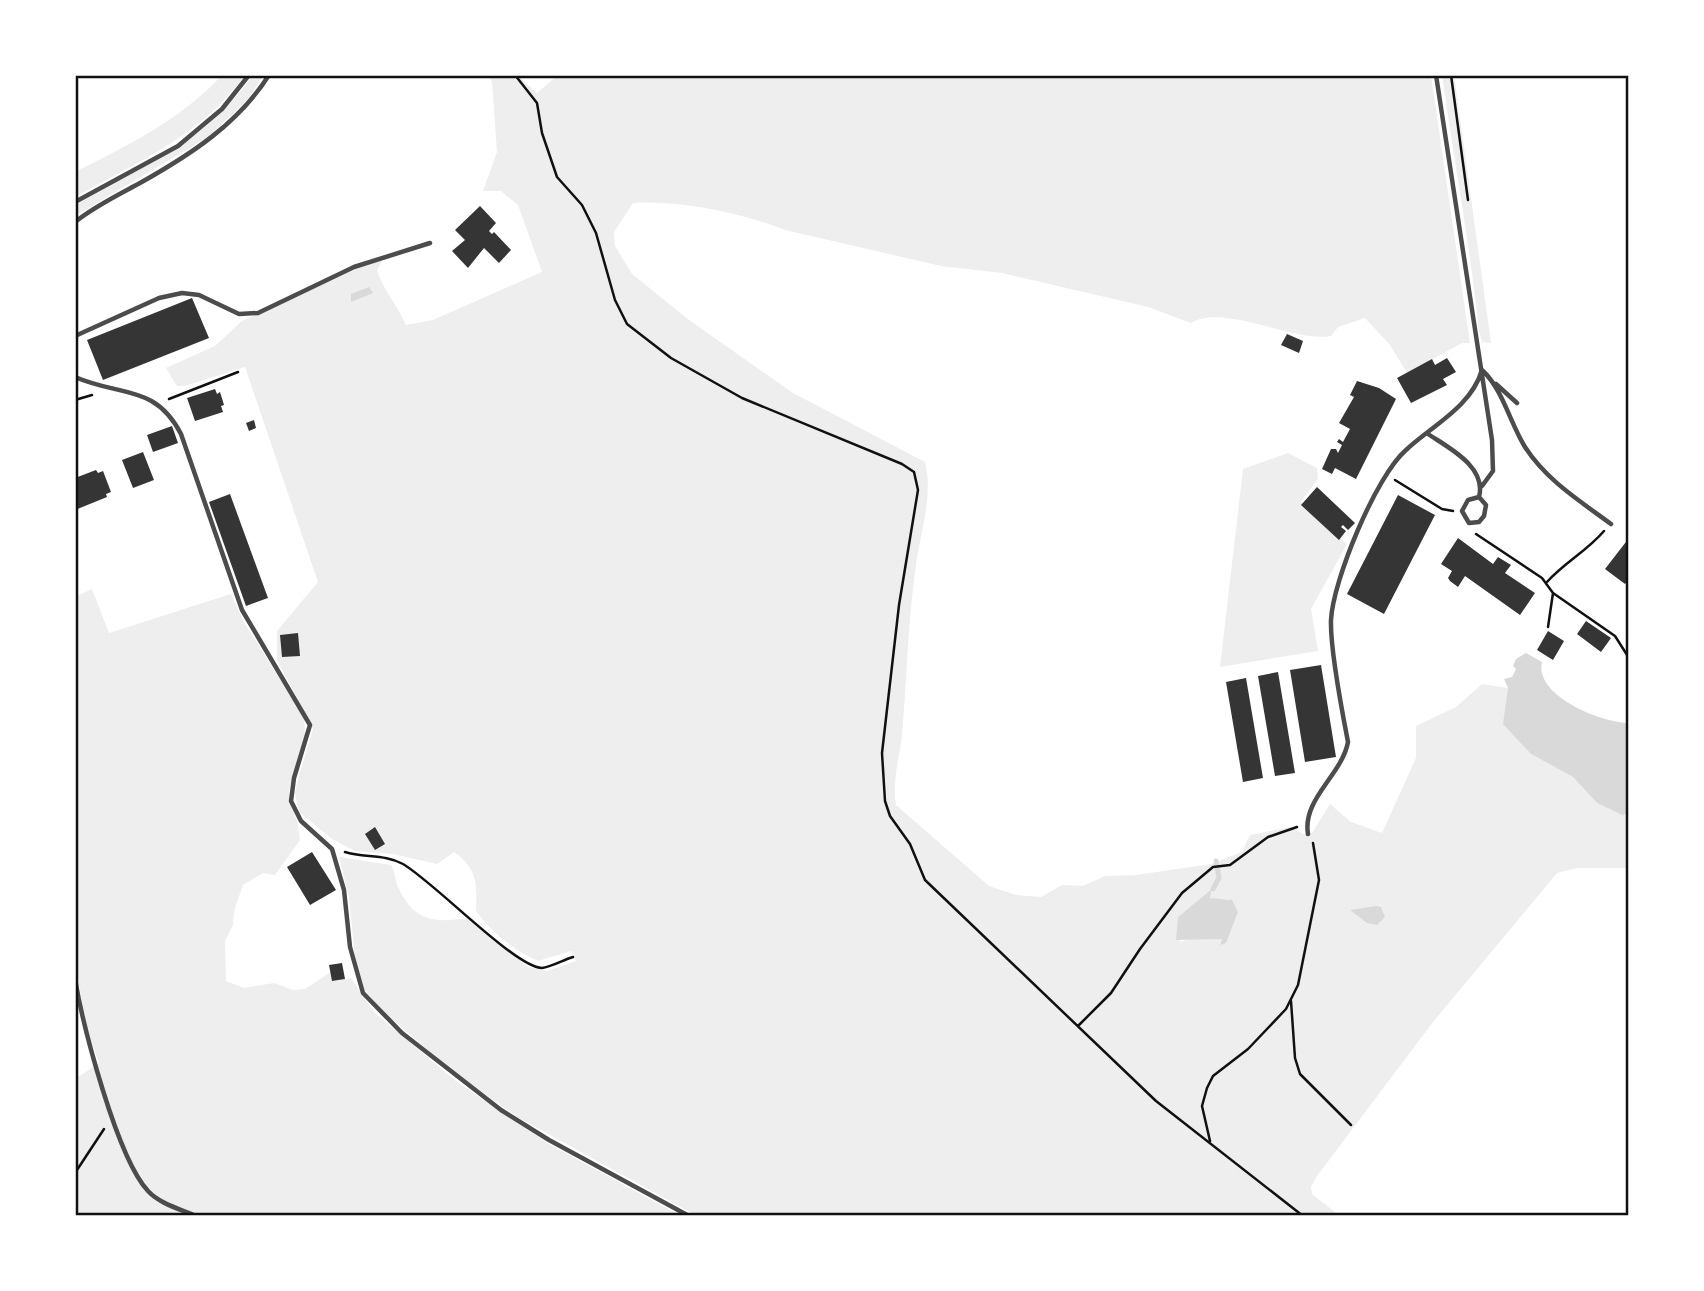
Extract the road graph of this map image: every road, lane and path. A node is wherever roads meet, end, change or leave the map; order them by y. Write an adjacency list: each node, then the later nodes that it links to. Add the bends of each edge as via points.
1 (249, 75): 5 (lane, via 222,109 178,146)
2 (269, 75): 6 (lane, via 246,106 216,134)
3 (515, 75): 32 (path, via 537,103 557,177 582,205 596,233 615,300 627,324 671,358 742,398 914,472 918,490 882,753 885,801 910,844 919,871 935,893)
4 (1436, 75): 9 (lane)
5 (75, 202)
6 (75, 222)
7 (430, 243): 8 (lane, via 354,267 258,313 239,314 200,295 182,293 159,298)
8 (75, 336)
9 (1482, 370): 12 (lane); 15 (lane, via 1472,393); 17 (lane, via 1493,455 1493,471)
10 (238, 372): 14 (path)
11 (75, 376): 14 (lane)
12 (1493, 381): 13 (lane); 20 (lane, via 1538,466)
13 (1517, 403)
14 (160, 404): 28 (lane, via 181,434 242,610 307,718 309,734 291,801 301,821)
15 (1428, 434): 16 (lane, via 1407,448); 17 (lane, via 1468,464)
16 (1386, 475): 19 (path, via 1442,509); 26 (lane, via 1337,589 1331,620 1347,749)
17 (1482, 486): 18 (lane)
18 (1479, 497): 19 (lane, via 1468,500); 19 (lane, via 1486,505 1479,522 1469,523)
19 (1461, 511)
20 (1611, 524): 22 (path)
21 (1476, 534): 22 (path)
22 (1547, 583): 23 (path)
23 (1553, 593): 24 (path); 25 (path, via 1615,636)
24 (1548, 627)
25 (1629, 658)
26 (1306, 824): 27 (lane); 32 (path, via 1268,837 1230,865 1213,867 1182,892 1111,993)
27 (1308, 834): 31 (path, via 1317,852 1320,880)
28 (332, 849): 29 (path, via 400,862 435,885 507,949 537,967); 38 (lane, via 344,890 359,986 381,1015 501,1110)
29 (572, 957)
30 (75, 979): 33 (lane, via 87,1038)
31 (1291, 1001): 34 (path, via 1300,1074); 35 (path, via 1248,1049 1213,1076 1202,1106)
32 (1077, 1026): 35 (path, via 1156,1101)
33 (113, 1113): 36 (path); 37 (lane, via 132,1167 146,1189 159,1200)
34 (1351, 1125)
35 (1211, 1144): 39 (path)
36 (75, 1173)
37 (196, 1216)
38 (689, 1216)
39 (1303, 1216)

